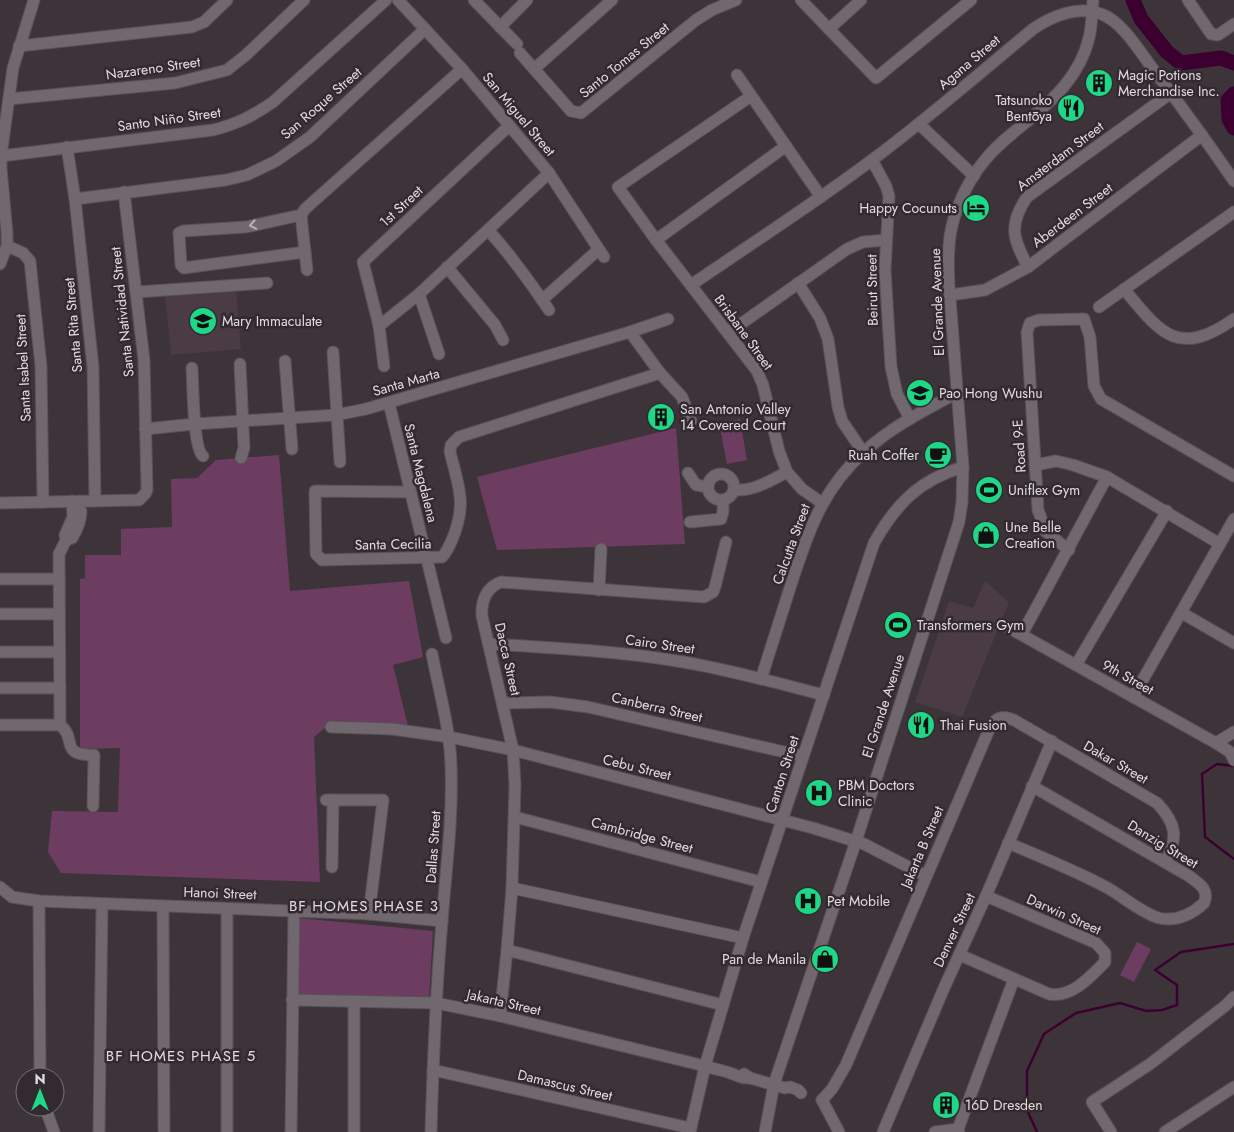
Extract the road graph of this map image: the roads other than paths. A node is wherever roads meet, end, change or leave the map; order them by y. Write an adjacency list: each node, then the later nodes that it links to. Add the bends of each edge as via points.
1 (34, 0): 19 (street)
2 (227, 0): 19 (street, via 204,22 192,27)
3 (304, 0): 25 (street, Nazareno Street, via 227,70 175,83)
4 (386, 0): 30 (street, Santo Niño Street, via 273,102 233,125)
5 (398, 0): 17 (street, San Miguel Street)
6 (474, 0): 16 (street, Santo Tomas Street)
7 (527, 0): 16 (street)
8 (612, 0): 21 (street)
9 (736, 0): 21 (street, Santo Tomas Street, via 696,20 581,113 571,111)
10 (801, 0): 18 (street)
11 (861, 0): 18 (street)
12 (971, 0): 18 (street, via 876,78)
13 (1188, 0): 15 (street, via 1211,34 1218,35)
14 (1092, 6): 23 (street, Agana Street, via 1120,27); 26 (street, Agana Street, via 1042,22); 34 (street, El Grande Avenue, via 1086,52 1062,90 997,147)
15 (1234, 24)
16 (500, 26): 21 (street, Santo Tomas Street)
17 (425, 28): 20 (street, San Miguel Street); 36 (street, San Roque Street, via 310,137 276,161 226,180)
18 (830, 29)
19 (19, 46): 25 (street)
20 (462, 69): 27 (street, San Miguel Street); 40 (street)
21 (534, 69)
22 (737, 75): 24 (street)
23 (1171, 93): 28 (street, Agana Street); 48 (street, Amsterdam Street, via 1027,197 1016,216 1014,228 1017,246)
24 (750, 96): 29 (street); 42 (street, Brisbane Street, via 618,187)
25 (9, 99): 31 (street)
26 (919, 124): 32 (street, Agana Street); 34 (street)
27 (509, 126): 33 (street, San Miguel Street); 62 (street, 1st Street, via 363,262)
28 (1202, 136): 35 (street, Agana Street); 48 (street, Aberdeen Street)
29 (786, 146): 37 (street); 42 (street)
30 (67, 147): 31 (street, Santo Niño Street); 38 (street, Santa Rita Street)
31 (1, 156): 44 (street)
32 (872, 160): 37 (street, Agana Street); 43 (street, Beirut Street, via 889,196)
33 (549, 173): 41 (street); 57 (street, San Miguel Street, via 601,254)
34 (974, 176): 56 (street, El Grande Avenue, via 950,235)
35 (1234, 181)
36 (124, 192): 38 (street, San Roque Street); 54 (street, Santa Natividad Street)
37 (820, 197): 52 (street, Agana Street)
38 (75, 198): 98 (street, Santa Rita Street, via 93,367)
39 (1234, 212): 53 (street)
40 (301, 216): 45 (street); 45 (street, one-way to 45, via 246,226 182,231 179,233 181,265 184,268)
41 (488, 230): 47 (street); 57 (street)
42 (656, 240): 52 (street, Brisbane Street)
43 (886, 240): 51 (street, via 853,245); 77 (street, Beirut Street, via 890,368 897,394)
44 (6, 246): 46 (street); 99 (street, Santa Isabel Street, via 23,253 30,261 41,366)
45 (305, 252): 49 (street)
46 (0, 264)
47 (447, 267): 55 (street); 65 (street, via 495,325)
48 (1028, 267): 56 (street, Aberdeen Street, via 985,290)
49 (307, 270)
50 (267, 283): 54 (street)
51 (798, 283): 64 (street); 83 (street, via 820,318 828,339 842,420)
52 (691, 285): 64 (street, Brisbane Street)
53 (1124, 289): 58 (street); 61 (street, via 1154,323 1174,337 1197,339)
54 (137, 292): 81 (street, Santa Natividad Street, via 144,360)
55 (418, 294): 62 (street); 67 (street)
56 (950, 295): 73 (street, El Grande Avenue)
57 (542, 300): 59 (street)
58 (1098, 307)
59 (549, 310)
60 (668, 319): 63 (street, Santa Marta)
61 (1234, 319)
62 (379, 326): 70 (street)
63 (630, 332): 72 (street); 74 (street, Santa Marta)
64 (728, 333): 89 (street, Brisbane Street, via 752,364 763,385)
65 (503, 340)
66 (333, 352): 75 (street)
67 (439, 354)
68 (285, 361): 76 (street)
69 (240, 364): 78 (street)
70 (384, 366)
71 (192, 368): 80 (street)
72 (660, 373): 79 (street, via 682,397); 109 (street, Santa Cecilia, via 459,437 451,445 450,452 462,505 455,532 446,554)
73 (957, 393): 77 (street, Calcutta Street); 88 (street, El Grande Avenue)
74 (389, 403): 75 (street, Santa Marta); 95 (street, Santa Magdalena)
75 (336, 415): 76 (street, Santa Marta); 86 (street)
76 (288, 417): 78 (street, Santa Marta); 82 (street)
77 (910, 419): 83 (street, Calcutta Street)
78 (242, 420): 80 (street, Santa Marta); 85 (street, via 244,448)
79 (691, 421)
80 (195, 424): 81 (street, Santa Marta); 84 (street, via 199,451)
81 (145, 429): 98 (street, Santa Natividad Street, via 145,494 139,500)
82 (292, 449)
83 (863, 452): 101 (street, Calcutta Street)
84 (203, 456)
85 (241, 458)
86 (340, 462)
87 (1035, 465): 91 (street, Road 9-E, via 1027,332 1030,322 1084,318 1090,337 1094,386 1101,399); 92 (street, via 1056,462); 108 (street, Road 9-E, via 1038,510 1046,532)
88 (963, 467): 128 (street, Canton Street, via 923,484 901,503 882,529 874,543); 146 (street, El Grande Avenue, via 959,522)
89 (787, 472): 94 (street, via 759,487); 101 (street, Brisbane Street, via 802,489)
90 (688, 473): 93 (street, via 696,485)
91 (1234, 476)
92 (1107, 477): 102 (street); 108 (street)
93 (708, 487): 94 (street, via 712,477 722,474 732,479); 96 (street, via 713,497)
94 (734, 490): 96 (street)
95 (410, 492): 109 (street, Santa Magdalena); 109 (street, Santa Cecilia, via 315,491 316,554 322,560)
96 (723, 500): 104 (street, via 721,519)
97 (76, 501): 98 (street, Santa Natividad Street); 99 (street, Santa Natividad Street); 111 (street, via 59,554)
98 (95, 501)
99 (42, 502): 100 (street, Santa Natividad Street)
100 (0, 503)
101 (822, 503): 125 (street, Calcutta Street, via 805,542)
102 (1167, 511): 106 (street); 124 (street)
103 (1234, 519): 106 (street)
104 (690, 522)
105 (726, 542): 112 (street, Dacca Street, via 715,587 709,595 696,597)
106 (1220, 544): 113 (street)
107 (601, 549): 112 (street)
108 (1069, 550): 117 (street)
109 (427, 558): 118 (street, Santa Magdalena)
110 (0, 579): 111 (street)
111 (59, 579): 115 (street)
112 (600, 590): 120 (street, Dacca Street, via 495,584 484,598 482,607)
113 (1182, 613): 119 (street); 129 (street)
114 (0, 614): 115 (street)
115 (59, 614): 122 (street)
116 (1002, 624): 117 (street, 9th Street)
117 (1022, 634): 124 (street, 9th Street)
118 (446, 638)
119 (1234, 643)
120 (489, 644): 125 (street, Cairo Street, via 637,655); 130 (street, Dacca Street)
121 (0, 652): 122 (street)
122 (59, 652): 127 (street)
123 (432, 654): 136 (street, Dallas Street)
124 (1076, 665): 129 (street, 9th Street)
125 (761, 679): 128 (street, Cairo Street)
126 (0, 688): 127 (street)
127 (60, 688): 133 (street)
128 (824, 695): 140 (street, Canton Street)
129 (1133, 697): 138 (street, 9th Street)
130 (503, 702): 139 (street, Dacca Street); 140 (street, Canberra Street, via 581,706)
131 (1000, 717): 137 (street, Dakar Street, via 1014,720); 150 (street, Jakarta B Street, via 991,724)
132 (0, 725): 133 (street)
133 (60, 725): 143 (street, via 68,732 73,751 94,755)
134 (331, 727): 136 (street, Cebu Street, via 392,729)
135 (1234, 732): 138 (street)
136 (448, 737): 139 (street, Cebu Street); 161 (street, Dallas Street, via 450,844)
137 (1052, 742): 142 (street, Denver Street); 148 (street, Dakar Street, via 1157,803 1174,826 1171,852)
138 (1216, 743): 141 (street, 9th Street)
139 (512, 750): 144 (street, Dacca Street); 145 (street, Cebu Street)
140 (802, 756): 145 (street, Canton Street)
141 (1232, 756)
142 (1032, 786): 147 (street, Denver Street); 148 (street, Danzig Street)
143 (93, 806)
144 (515, 817): 151 (street, Cambridge Street); 153 (street, Dacca Street)
145 (783, 819): 146 (street, Cebu Street); 151 (street, Canton Street)
146 (856, 841): 150 (street, Cebu Street); 175 (street, El Grande Avenue)
147 (1008, 843): 148 (street, Danzig Street, via 1084,875 1157,918 1177,919 1204,903 1206,893 1189,876); 154 (street, Denver Street)
148 (1165, 862)
149 (332, 867): 160 (street, via 330,800 383,800)
150 (926, 876): 177 (street, Jakarta B Street, via 846,1065)
151 (761, 882): 162 (street, Canton Street)
152 (0, 887): 155 (street, Hanoi Street, via 12,897)
153 (512, 888): 162 (street); 163 (street, Dacca Street)
154 (986, 896): 164 (street, Denver Street); 165 (street, Darwin Street, via 1096,943 1106,957 1090,977 1063,995 1049,994)
155 (39, 901): 156 (street, Hanoi Street); 173 (street)
156 (102, 904): 157 (street, Hanoi Street); 182 (street)
157 (163, 907): 158 (street, Hanoi Street); 183 (street)
158 (227, 909): 159 (street, Hanoi Street); 184 (street)
159 (294, 911): 160 (street, Hanoi Street); 167 (street)
160 (369, 914): 161 (street, Hanoi Street)
161 (442, 921): 169 (street, Dallas Street)
162 (743, 938): 170 (street, Canton Street)
163 (507, 950): 170 (street); 171 (street, Dacca Street)
164 (960, 955): 165 (street, Darwin Street); 190 (street, Denver Street)
165 (1014, 979): 180 (street)
166 (1234, 997): 192 (street, via 1150,1064 1092,1102)
167 (292, 1000): 168 (street, Jakarta Street); 185 (street)
168 (354, 1001): 169 (street, Jakarta Street); 186 (street)
169 (436, 1003): 171 (street, Jakarta Street); 174 (street, Dallas Street)
170 (723, 1005): 172 (street, Canton Street)
171 (500, 1016): 172 (street, Jakarta Street)
172 (705, 1066): 175 (street, Jakarta Street); 179 (street, Canton Street)
173 (40, 1067)
174 (433, 1070): 179 (street, Damascus Street); 187 (street, Dallas Street)
175 (774, 1084): 177 (street, Jakarta Street); 188 (street, El Grande Avenue)
176 (1234, 1087): 193 (street)
177 (822, 1100): 189 (street)
178 (49, 1117): 181 (street)
179 (690, 1130)
180 (958, 1130): 191 (street)
181 (54, 1132)
182 (99, 1132)
183 (164, 1132)
184 (227, 1132)
185 (291, 1132)
186 (354, 1132)
187 (431, 1132)
188 (765, 1132)
189 (840, 1132)
190 (883, 1132)
191 (935, 1132)
192 (1111, 1132)
193 (1165, 1132)

